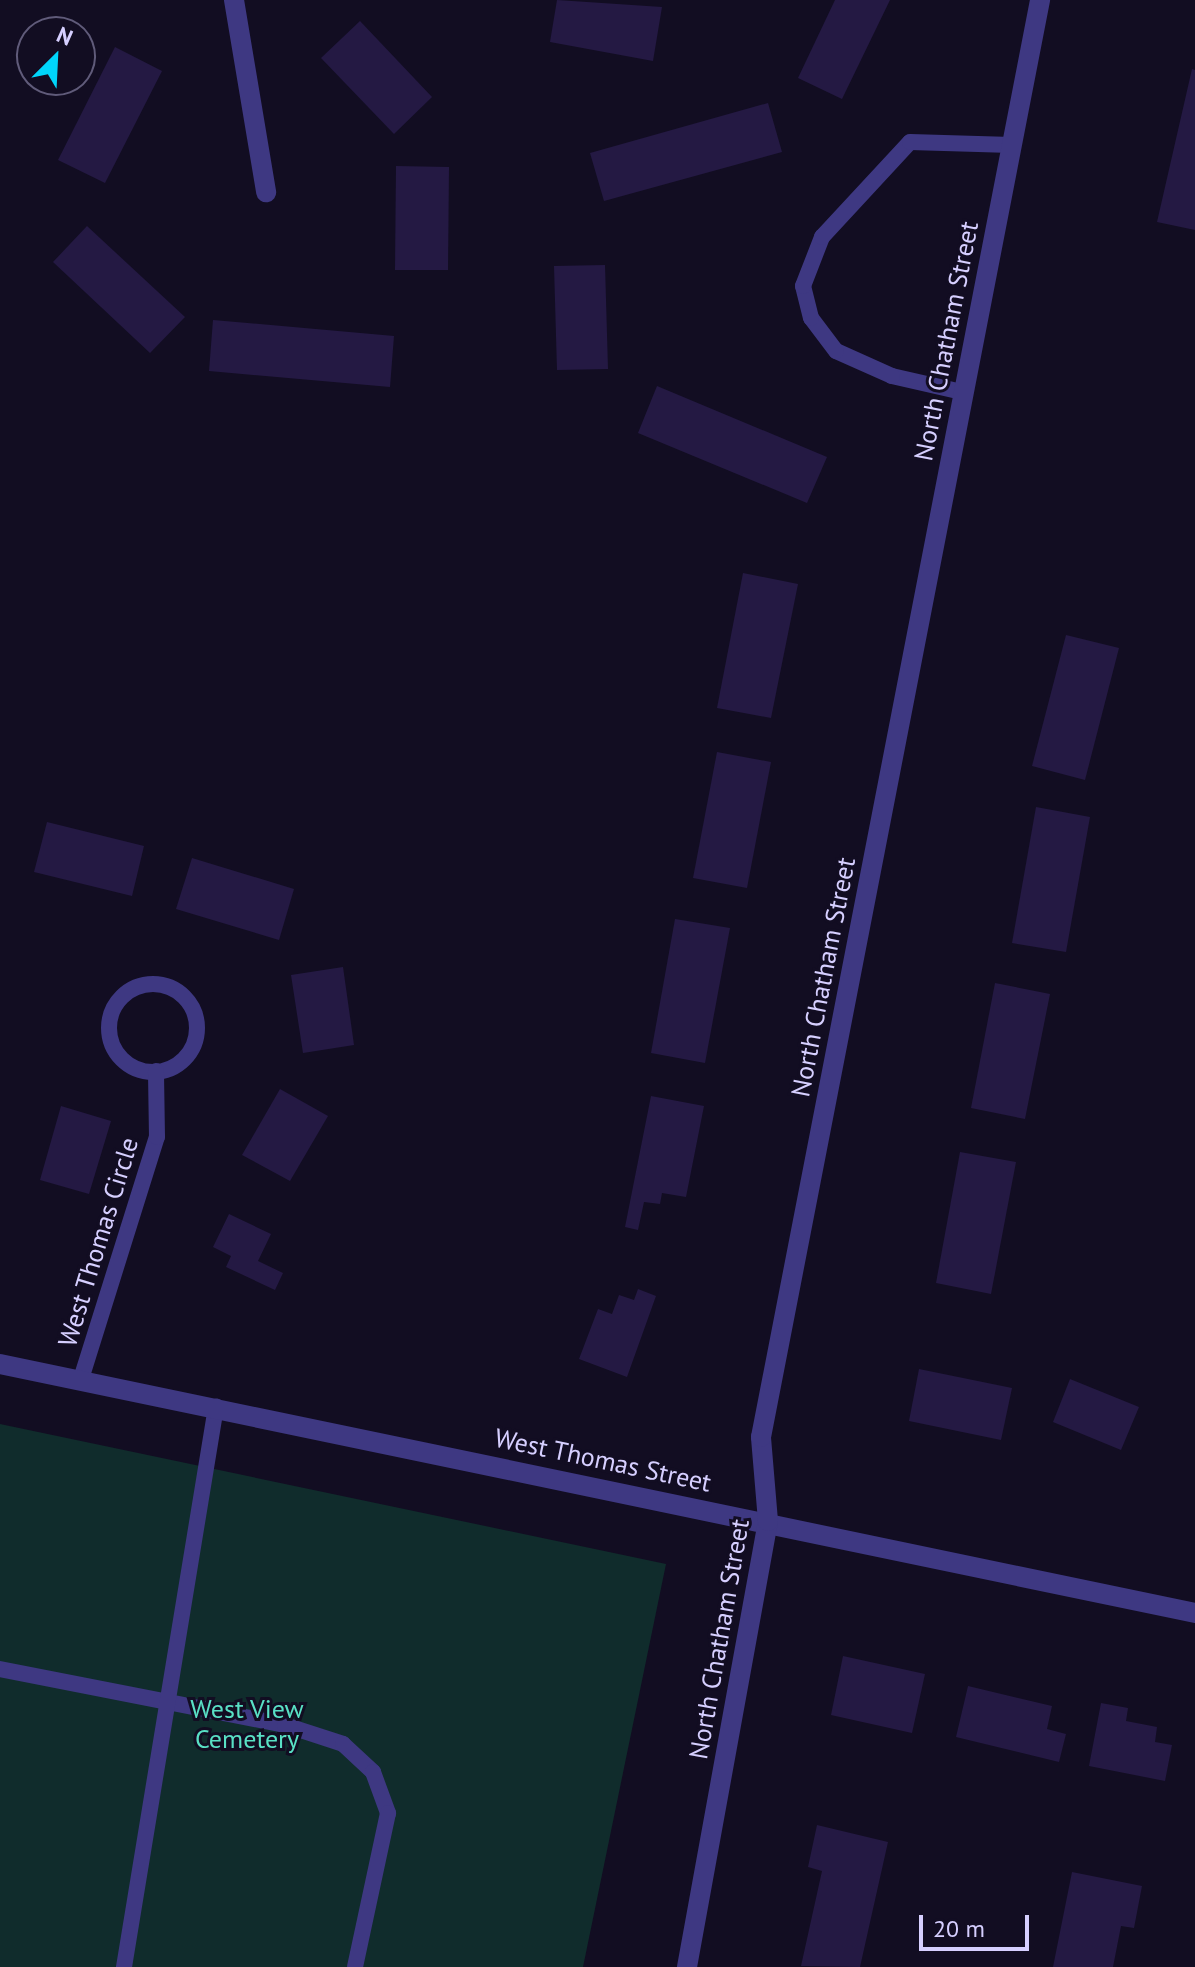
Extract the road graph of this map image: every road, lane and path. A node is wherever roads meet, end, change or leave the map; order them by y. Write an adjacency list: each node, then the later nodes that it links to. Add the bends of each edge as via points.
1 (234, 0): 4 (street)
2 (1040, 0): 3 (street, North Chatham Street)
3 (1012, 145): 5 (street, North Chatham Street); 5 (lane, via 910,142 822,237 803,286 811,318 836,351 892,376)
4 (266, 192)
5 (962, 392): 10 (street, North Chatham Street, via 761,1437)
6 (156, 1071): 6 (lane, via 186,1057 198,1025 182,995 150,984 120,998 109,1030 124,1061); 8 (lane, West Thomas Circle, via 157,1137)
7 (0, 1364): 8 (street, West Thomas Street)
8 (81, 1379): 9 (street, West Thomas Street)
9 (216, 1407): 10 (street, West Thomas Street); 13 (lane)
10 (768, 1521): 11 (street, West Thomas Street); 16 (street, North Chatham Street)
11 (1195, 1613)
12 (0, 1669): 13 (lane)
13 (168, 1702): 14 (lane); 15 (lane, via 343,1744 373,1772 388,1813)
14 (124, 1967)
15 (355, 1967)
16 (687, 1967)

